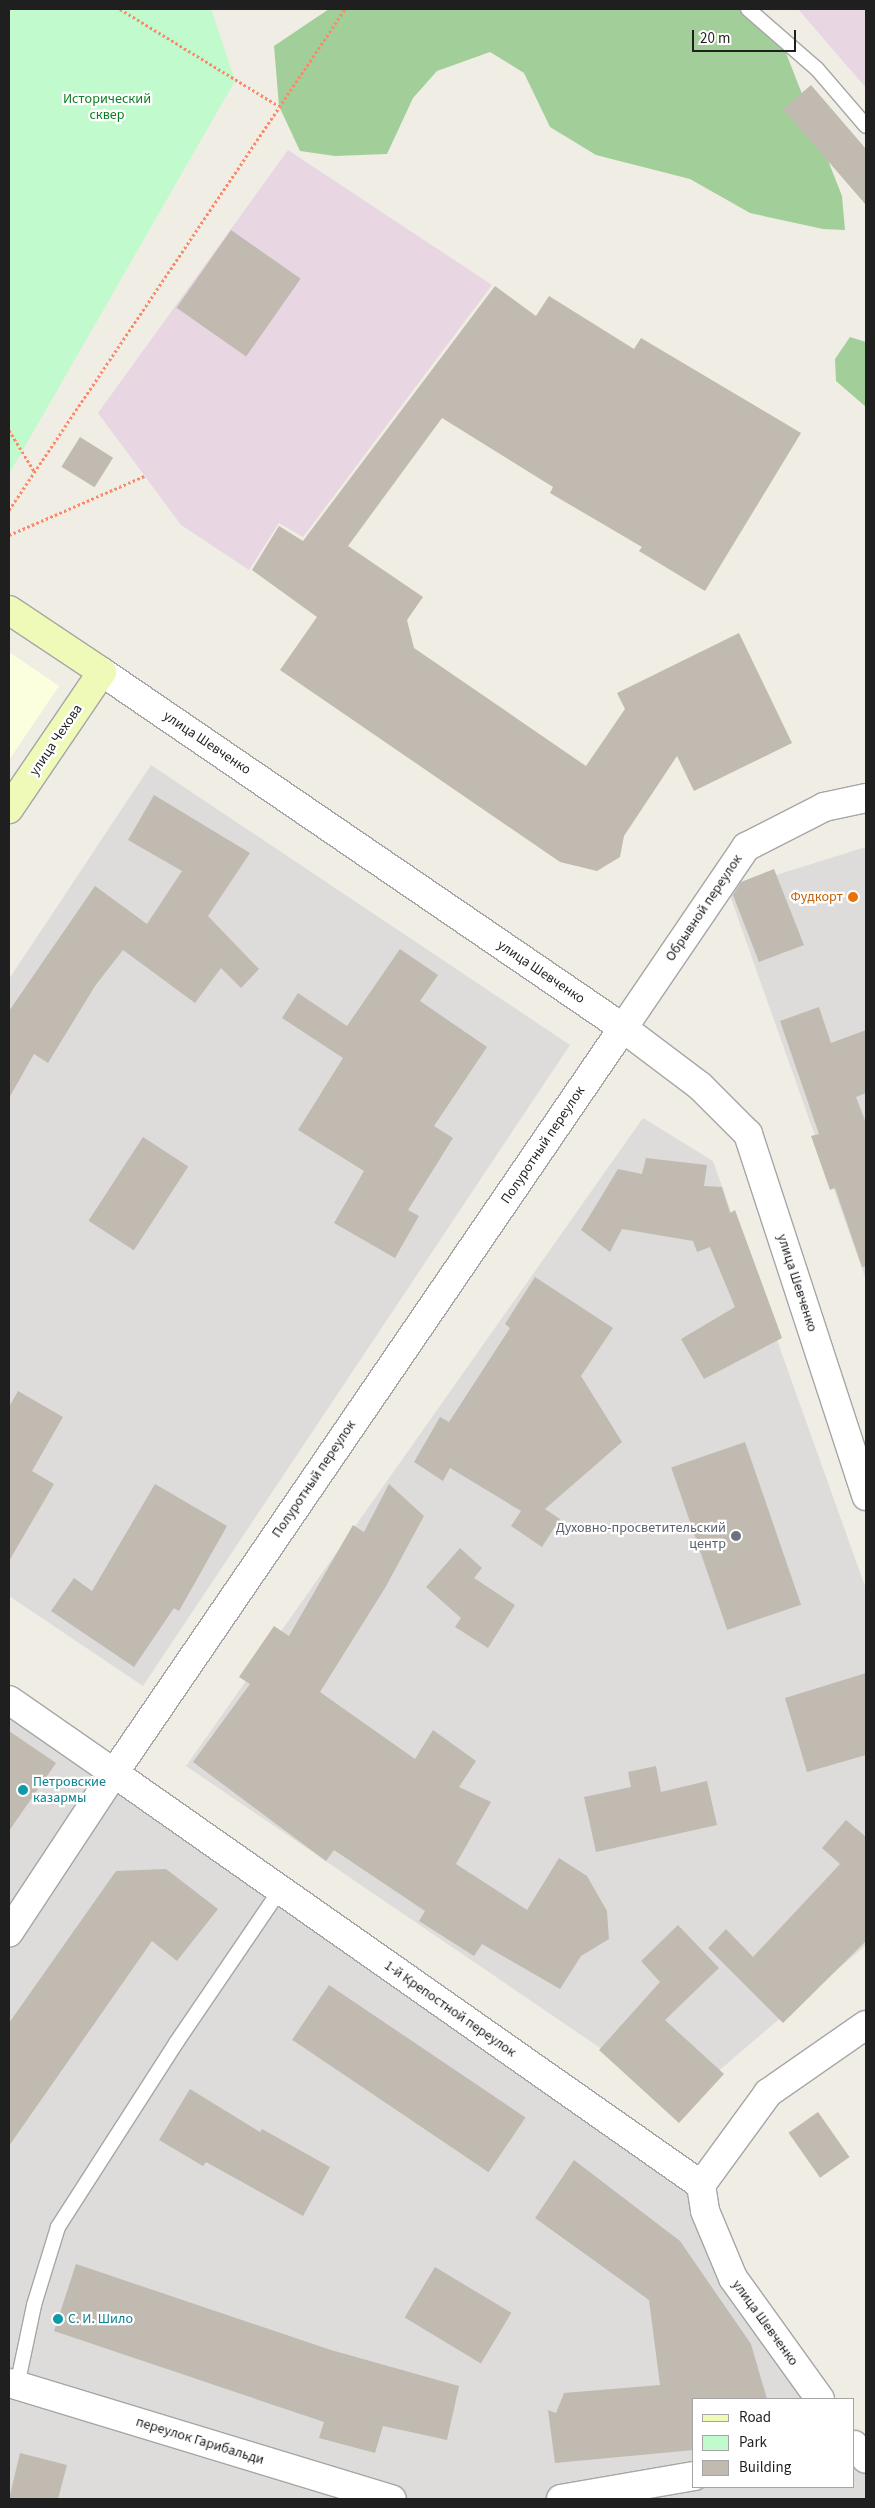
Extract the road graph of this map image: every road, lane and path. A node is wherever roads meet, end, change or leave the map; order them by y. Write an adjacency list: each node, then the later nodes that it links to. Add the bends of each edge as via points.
1 (120, 9): 4 (path)
2 (344, 9): 4 (path)
3 (748, 9): 5 (lane, via 817,69)
4 (279, 106): 7 (path)
5 (866, 126)
6 (9, 430): 7 (path)
7 (34, 471): 9 (path)
8 (145, 476): 10 (path)
9 (9, 510)
10 (9, 535)
11 (9, 610): 12 (main road, улица Шевченко)
12 (102, 672): 14 (main road, улица Чехова); 15 (street, улица Шевченко)
13 (866, 798): 15 (street, Обрывной переулок, via 824,807 746,848)
14 (9, 809)
15 (623, 1028): 16 (street, улица Шевченко, via 700,1086 748,1134); 18 (street, Полуротный переулок)
16 (866, 1496)
17 (9, 1700): 18 (street, 1-й Крепостной переулок)
18 (114, 1773): 19 (street, 1-й Крепостной переулок); 20 (street, Полуротный переулок)
19 (280, 1890): 22 (street, 1-й Крепостной переулок); 23 (lane, via 176,2043 58,2227)
20 (9, 1932)
21 (866, 2025): 22 (street, via 768,2093)
22 (701, 2185): 24 (street, улица Шевченко, via 705,2210 732,2278)
23 (13, 2385): 26 (street, переулок Гарибальди)
24 (819, 2398)
25 (692, 2476): 27 (street)
26 (392, 2499)
27 (561, 2499)

